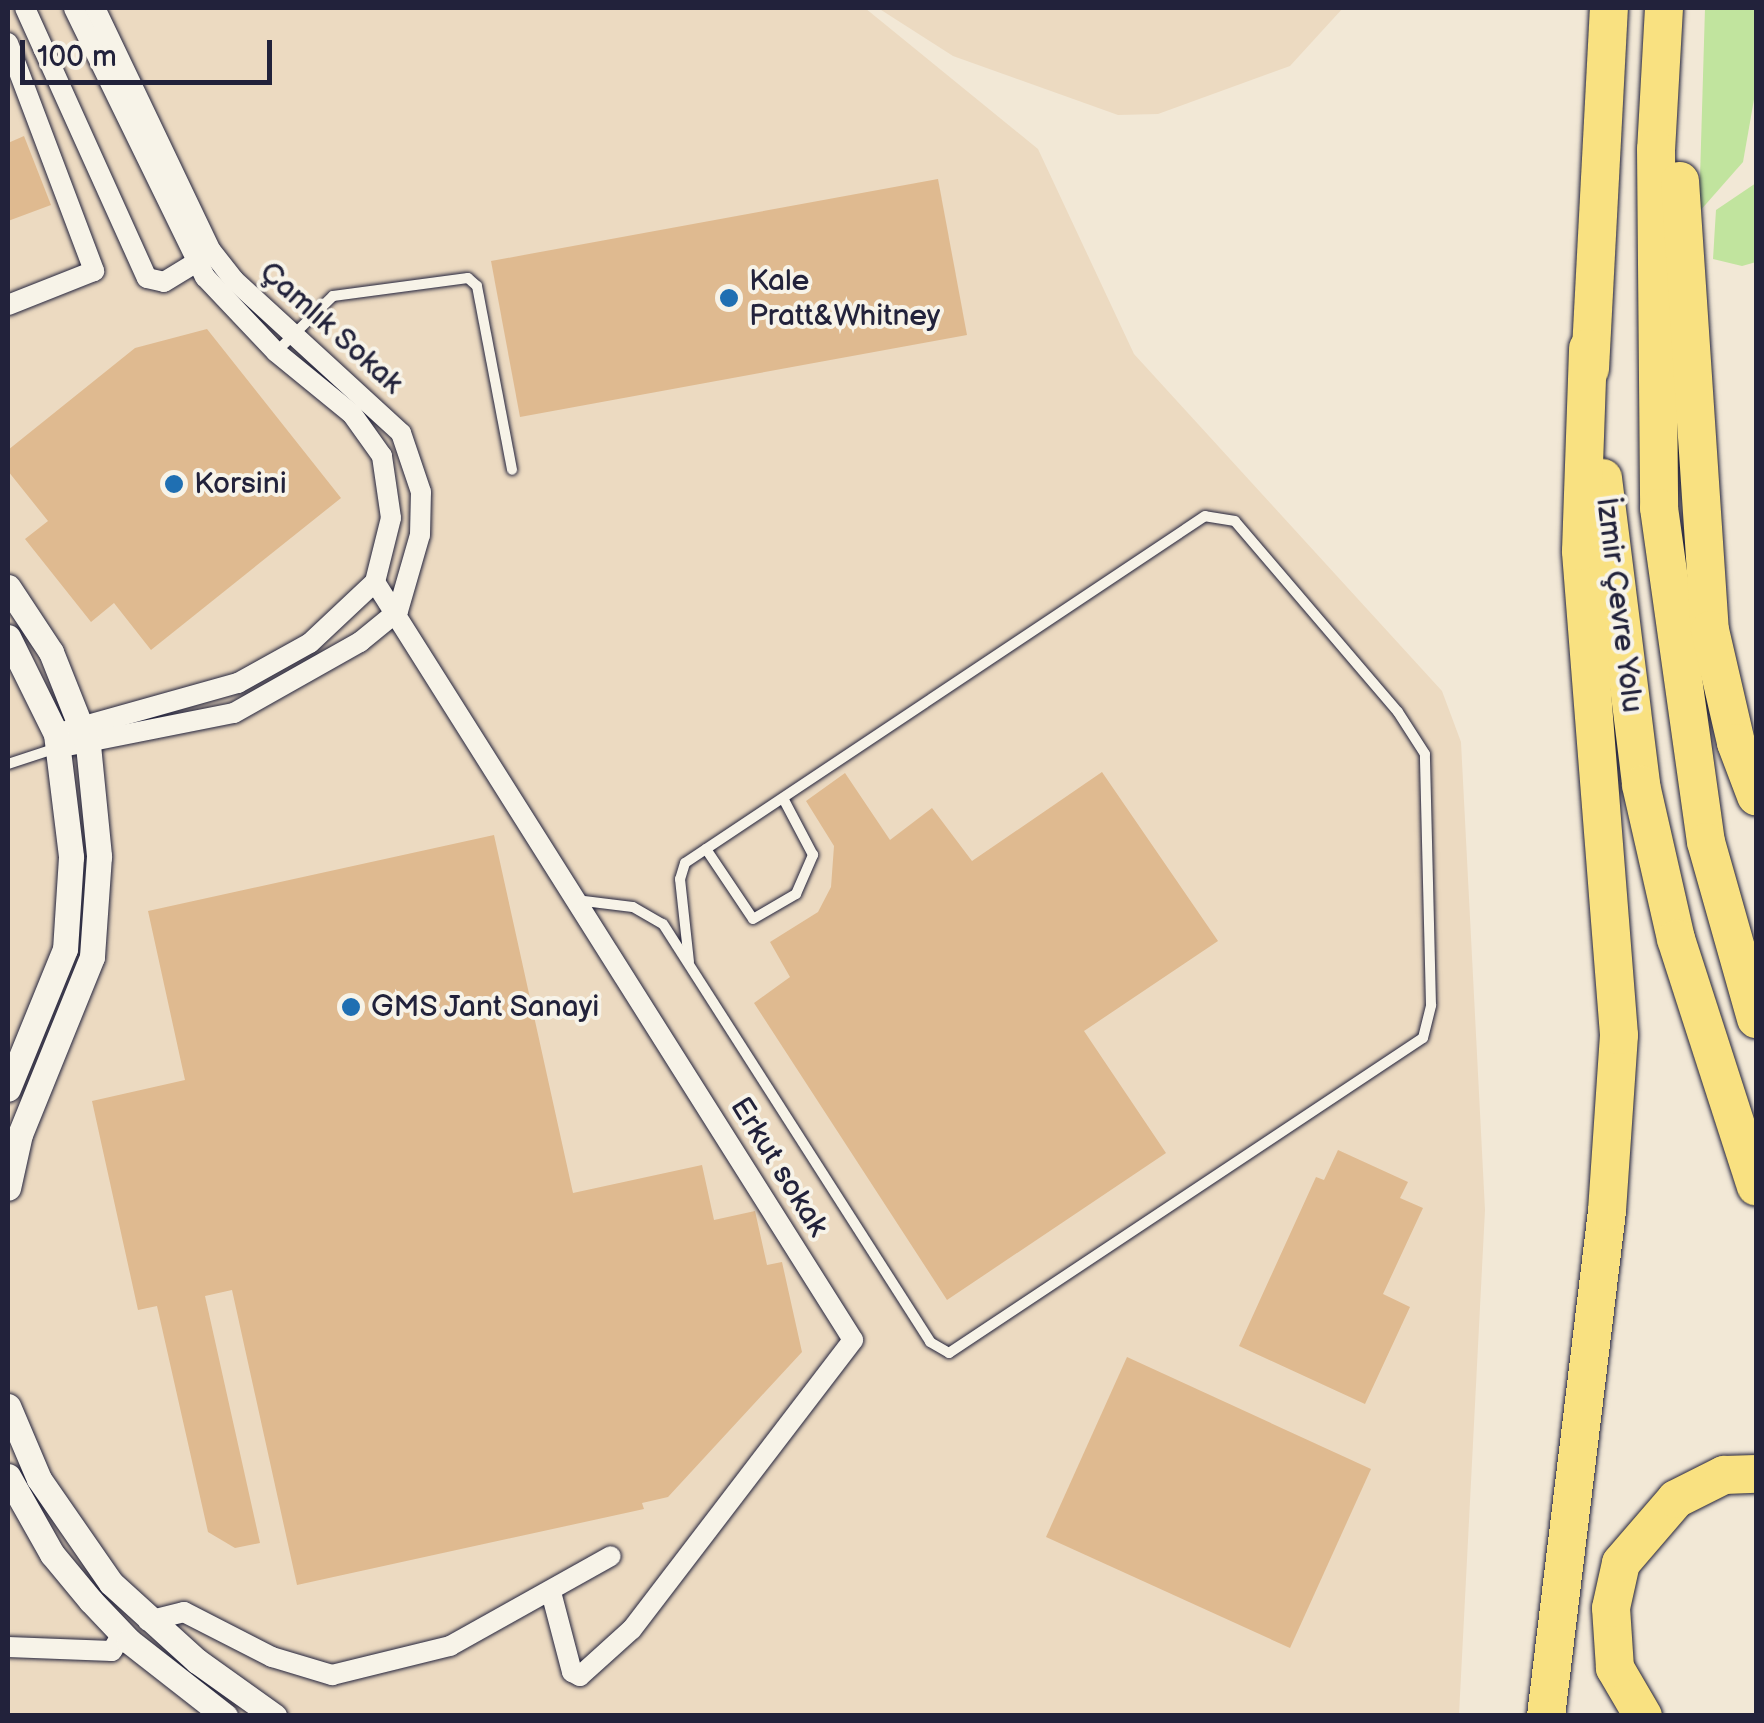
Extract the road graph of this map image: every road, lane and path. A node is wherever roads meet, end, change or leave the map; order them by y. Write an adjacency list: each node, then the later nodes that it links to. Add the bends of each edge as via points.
1 (25, 8): 8 (street, via 147,278 164,282)
2 (74, 8): 8 (street, Çamlık Sokak)
3 (95, 8): 8 (street, Çamlık Sokak)
4 (1608, 8): 11 (highway, İzmir Çevre Yolu)
5 (1664, 8): 26 (highway, İzmir Çevre Yolu, via 1656,168 1660,508 1706,842)
6 (1674, 8): 21 (highway, via 1686,338 1708,612 1736,743)
7 (8, 43): 9 (street, via 94,271)
8 (204, 258): 10 (street, Çamlık Sokak); 12 (street, Çamlık Sokak)
9 (8, 305)
10 (292, 332): 12 (lane); 13 (lane, via 346,292 468,278 478,286); 16 (street, Çamlık Sokak, via 380,409 415,462 420,534)
11 (1588, 348): 28 (highway, İzmir Çevre Yolu, via 1641,784 1676,939); 40 (highway, via 1582,551 1619,1035 1606,1212)
12 (276, 352): 14 (street, Çamlık Sokak, via 352,414 382,456 391,518)
13 (512, 470)
14 (375, 582): 16 (street, Erkut sokak); 18 (street, via 310,643 238,683)
15 (8, 587): 18 (street, via 52,652)
16 (398, 611): 18 (street, via 360,642 234,713); 24 (street, Erkut sokak)
17 (8, 636): 19 (street)
18 (85, 737): 19 (street); 29 (street, via 99,856 92,956 20,1134)
19 (56, 741): 20 (lane); 27 (street, via 71,857 64,949)
20 (8, 764)
21 (1756, 796)
22 (783, 798): 23 (lane); 23 (lane, via 813,855 796,894 753,919); 25 (lane, via 1196,518 1230,520 1398,712 1425,754 1427,1033 943,1353)
23 (706, 850): 25 (lane, via 680,872)
24 (575, 900): 25 (lane, via 644,912 663,924); 34 (street, Erkut sokak, via 853,1340 645,1614 580,1676 572,1672)
25 (690, 962)
26 (1756, 1019)
27 (8, 1089)
28 (1756, 1186)
29 (8, 1188)
30 (8, 1406): 35 (street, via 74,1538)
31 (1756, 1474): 41 (highway, via 1724,1475 1676,1499 1621,1563 1611,1608 1616,1668)
32 (8, 1476): 36 (street, via 52,1554)
33 (611, 1556): 34 (street)
34 (552, 1592): 35 (street, via 450,1646 332,1675 272,1657 184,1612)
35 (148, 1621): 39 (street)
36 (122, 1634): 37 (street, via 112,1651); 38 (street)
37 (8, 1647)
38 (225, 1716)
39 (274, 1716)
40 (1546, 1716)
41 (1643, 1716)

